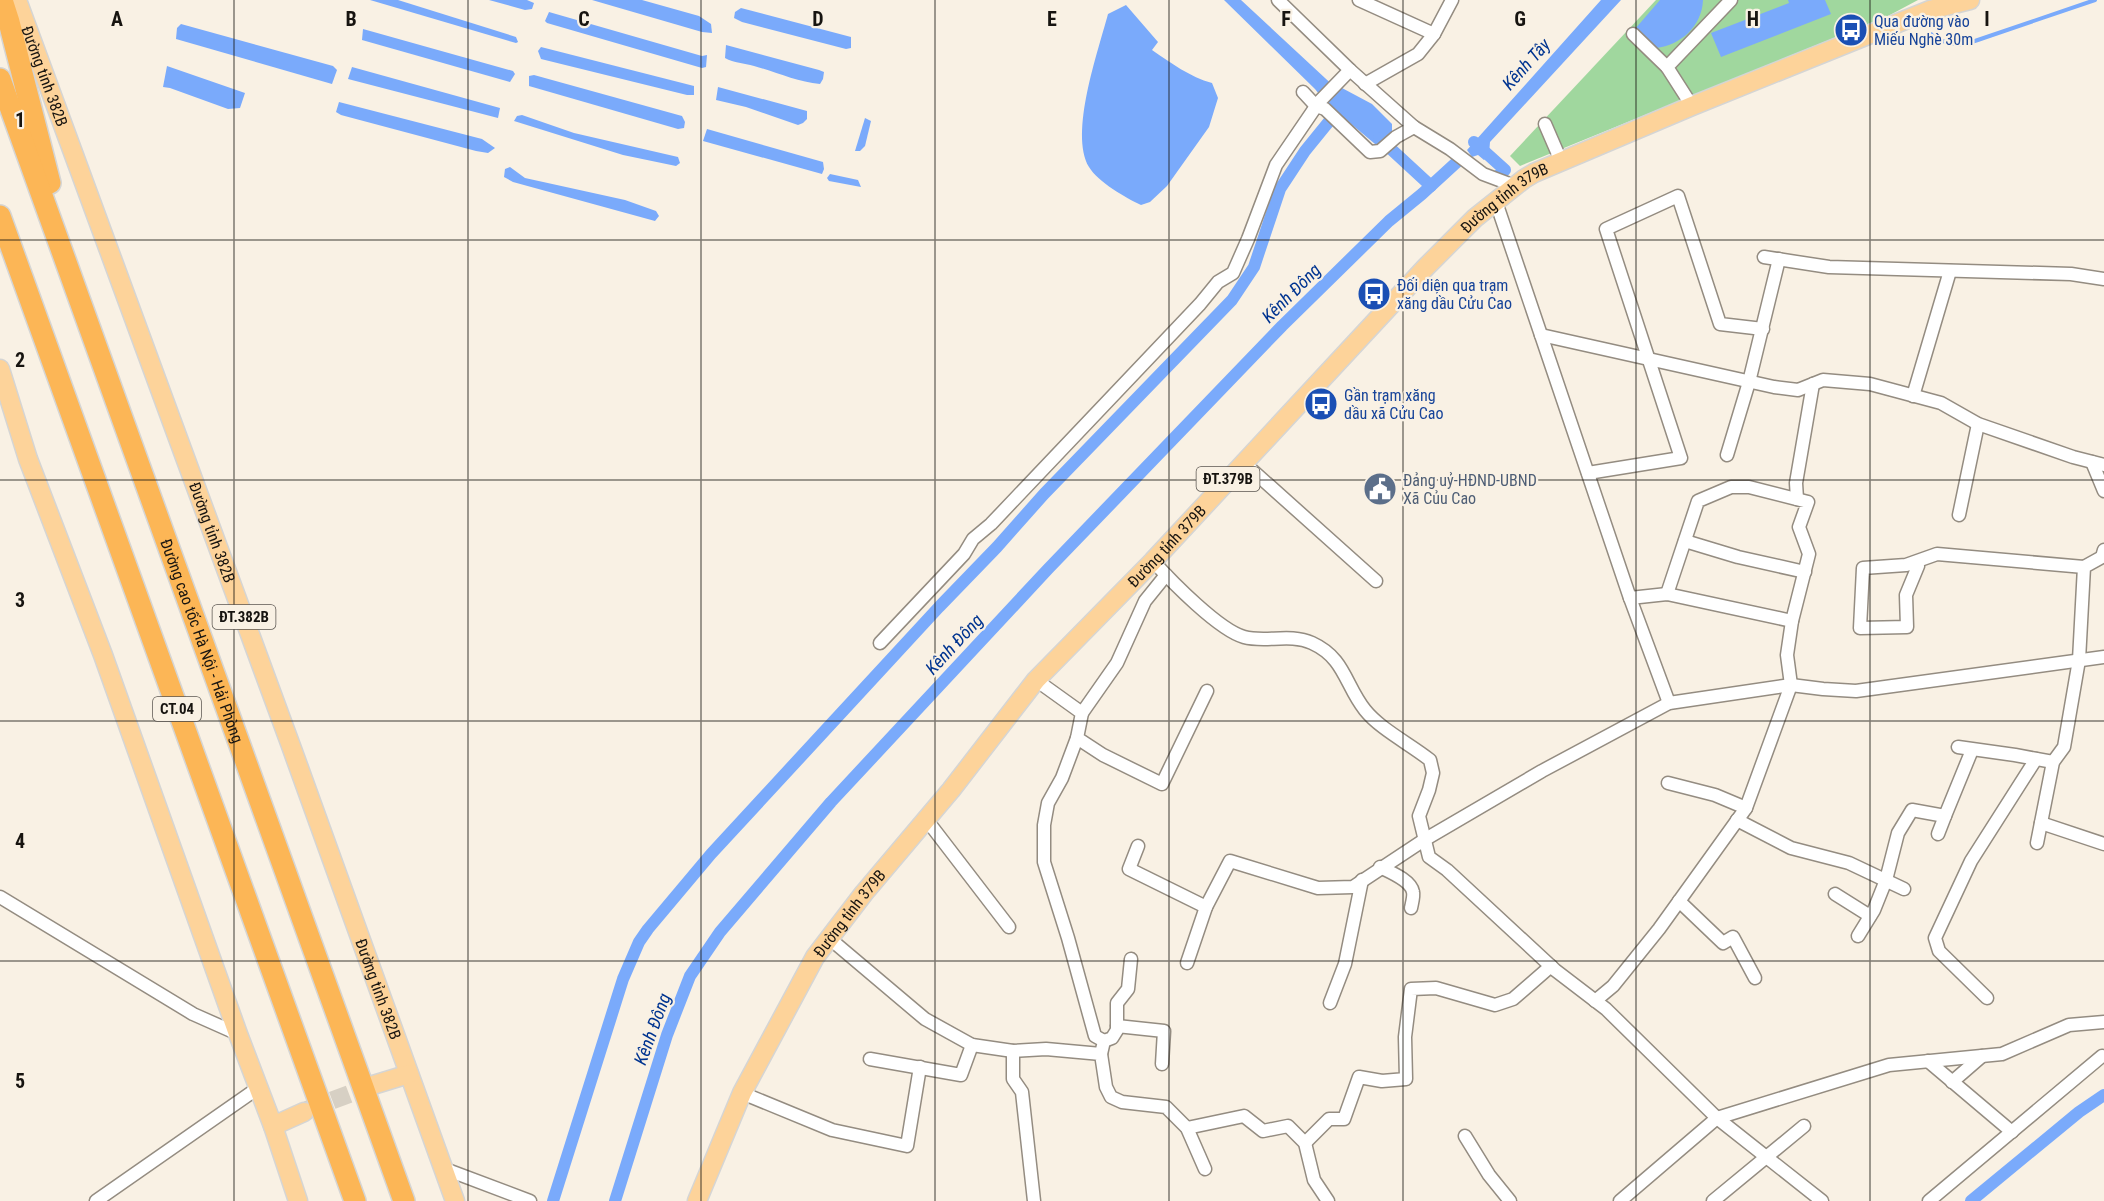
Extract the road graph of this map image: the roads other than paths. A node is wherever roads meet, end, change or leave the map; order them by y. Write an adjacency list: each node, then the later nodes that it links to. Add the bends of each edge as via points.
1 (2, 0): 55 (highway, via 55,202 142,446)
2 (17, 0): 112 (main road, Đường tỉnh 382B / ĐT.382B)
3 (1278, 0): 11 (street)
4 (1359, 0): 8 (street)
5 (1452, 0): 8 (street)
6 (1731, 0): 10 (street)
7 (1970, 0): 16 (main road, Đường tỉnh 379B / ĐT.379B, via 1930,10)
8 (1434, 34): 13 (street, via 1418,54)
9 (1633, 34): 10 (street)
10 (1667, 68): 16 (street)
11 (1350, 70): 13 (street); 15 (street)
12 (0, 79): 55 (highway, Đường cao tốc Hà Nội - Hải Phòng / CT.04)
13 (1365, 84): 18 (street)
14 (1303, 92): 15 (street)
15 (1318, 104): 18 (street, via 1370,152 1380,152); 54 (street, via 1275,165 1233,273 1218,282 991,524 972,539 964,554)
16 (1692, 106): 19 (main road, Đường tỉnh 379B / ĐT.379B)
17 (1545, 124): 19 (street)
18 (1414, 127): 20 (street, via 1483,174)
19 (1561, 161): 20 (main road, Đường tỉnh 379B / ĐT.379B)
20 (1515, 186): 21 (main road, Đường tỉnh 379B / ĐT.379B)
21 (1496, 202): 29 (street); 37 (main road, Đường tỉnh 379B / ĐT.379B, via 1426,267)
22 (0, 216): 131 (highway, CT.04)
23 (0, 248): 131 (highway, via 326,1152)
24 (1764, 257): 25 (street)
25 (1779, 259): 26 (street, via 1829,267); 28 (street)
26 (1950, 271): 27 (street, via 2071,274); 34 (street)
27 (2104, 279)
28 (1763, 329): 30 (street, via 1720,324 1678,196 1606,229); 32 (street)
29 (1541, 336): 30 (street); 39 (street)
30 (1647, 359): 32 (street); 39 (street, via 1681,458)
31 (0, 369): 101 (main road, via 28,459 107,666)
32 (1749, 382): 33 (street, via 1798,390); 36 (street)
33 (1813, 384): 34 (street, via 1823,380 1870,384); 41 (street)
34 (1913, 396): 35 (street, via 1941,403)
35 (1978, 424): 38 (street); 42 (street)
36 (1727, 455)
37 (1243, 462): 45 (main road, Đường tỉnh 379B / ĐT.379B); 50 (street)
38 (2098, 464): 40 (street)
39 (1588, 473): 52 (street)
40 (2104, 491)
41 (1797, 499): 43 (street, via 1749,487 1731,487 1698,501); 48 (street, via 1808,502 1799,527 1809,554)
42 (1959, 515)
43 (1684, 541): 48 (street); 51 (street)
44 (2104, 550): 47 (street, via 2102,557)
45 (1153, 561): 49 (street); 58 (main road, Đường tỉnh 379B / ĐT.379B)
46 (1918, 566): 47 (street, via 1906,595 1907,627 1860,628 1863,568 1906,565 1937,554)
47 (2084, 567): 57 (street)
48 (1804, 572): 53 (street)
49 (1166, 575): 62 (street, via 1145,601 1117,663); 75 (street, via 1227,629 1246,637 1312,643 1338,661 1365,711 1430,760 1433,773 1419,816)
50 (1376, 581)
51 (1667, 594): 52 (street); 53 (street)
52 (1630, 598): 61 (street)
53 (1792, 621): 59 (street, via 1787,655)
54 (880, 643)
55 (204, 647): 132 (highway, Đường cao tốc Hà Nội - Hải Phòng / CT.04)
56 (2104, 657): 57 (street)
57 (2079, 660): 59 (street, via 1856,691); 67 (street, via 2064,747)
58 (1036, 680): 62 (street); 71 (main road, Đường tỉnh 379B / ĐT.379B)
59 (1791, 685): 61 (street); 69 (street)
60 (1207, 692): 63 (street, via 1162,784)
61 (1669, 703): 75 (street)
62 (1083, 713): 63 (street)
63 (1077, 738): 102 (street, via 1047,810 1044,862 1095,1036)
64 (1958, 747): 65 (street)
65 (1972, 750): 66 (street); 70 (street)
66 (2036, 759): 67 (street); 96 (street, via 1971,861 1935,938 1939,951)
67 (2053, 762): 73 (street)
68 (1668, 783): 69 (street, via 1716,795)
69 (1746, 808): 72 (street)
70 (1945, 816): 74 (street); 81 (street, via 1912,810 1898,833)
71 (926, 819): 89 (street); 91 (main road, Đường tỉnh 379B / ĐT.379B)
72 (1737, 820): 81 (street, via 1791,848 1849,863); 85 (street)
73 (2041, 823): 76 (street); 77 (street)
74 (1938, 834)
75 (1424, 840): 79 (street); 94 (street, via 1429,857)
76 (2037, 843)
77 (2104, 844)
78 (1138, 846): 86 (street, via 1129,869)
79 (1380, 867): 80 (street); 87 (street, via 1411,887)
80 (1362, 880): 86 (street, via 1353,886 1318,888 1230,861); 98 (street, via 1345,963)
81 (1886, 880): 82 (street); 88 (street)
82 (1904, 889)
83 (1835, 894): 88 (street)
84 (0, 897): 101 (street, via 193,1014)
85 (1679, 901): 95 (street, via 1723,943 1733,937); 97 (street, via 1613,986)
86 (1206, 907): 93 (street)
87 (1411, 908)
88 (1870, 916): 90 (street)
89 (1009, 927)
90 (1857, 936)
91 (829, 938): 103 (street, via 925,1019); 116 (main road, Đường tỉnh 379B / ĐT.379B)
92 (1131, 959): 100 (street, via 1128,989 1117,1004)
93 (1187, 963)
94 (1551, 966): 97 (street); 124 (street, via 1512,999 1495,1005 1436,988 1411,989 1405,1037 1406,1079 1382,1081 1359,1077 1344,1119 1329,1119)
95 (1755, 978)
96 (1987, 998)
97 (1595, 1001): 118 (street)
98 (1330, 1002)
99 (2104, 1022): 106 (street, via 2068,1025 2002,1054)
100 (1117, 1026): 102 (street, via 1112,1038); 110 (street, via 1164,1032)
101 (237, 1034): 115 (main road)
102 (1104, 1041): 105 (street)
103 (972, 1045): 104 (street); 111 (street, via 962,1075)
104 (1013, 1051): 105 (street, via 1046,1049); 136 (street, via 1013,1078 1022,1092)
105 (1101, 1054): 121 (street, via 1111,1097 1166,1107)
106 (1982, 1056): 109 (street); 113 (street)
107 (2103, 1056): 122 (street)
108 (870, 1059): 111 (street)
109 (1928, 1061): 113 (street); 118 (street, via 1889,1065)
110 (1162, 1064)
111 (920, 1067): 116 (street, via 907,1146 832,1130)
112 (409, 1074): 114 (main road); 126 (main road, Đường tỉnh 382B / ĐT.382B)
113 (1952, 1082): 122 (street)
114 (373, 1085)
115 (258, 1088): 119 (main road); 129 (street)
116 (742, 1093): 135 (main road, Đường tỉnh 379B / ĐT.379B)
117 (303, 1112): 119 (main road)
118 (1717, 1118): 125 (street); 139 (street)
119 (273, 1126): 130 (main road)
120 (1804, 1126): 125 (street)
121 (1187, 1128): 124 (street, via 1244,1116 1263,1131 1288,1126); 127 (street)
122 (2012, 1132): 141 (street)
123 (1465, 1136): 138 (street)
124 (1305, 1143): 137 (street, via 1314,1180)
125 (1767, 1157): 128 (street); 140 (street)
126 (445, 1169): 133 (main road, Đường tỉnh 382B / ĐT.382B); 134 (street)
127 (1205, 1169)
128 (1817, 1200)
129 (96, 1201)
130 (298, 1201)
131 (354, 1201)
132 (404, 1201)
133 (455, 1201)
134 (530, 1201)
135 (696, 1201)
136 (1034, 1201)
137 (1328, 1201)
138 (1510, 1201)
139 (1620, 1201)
140 (1713, 1201)
141 (1929, 1201)

